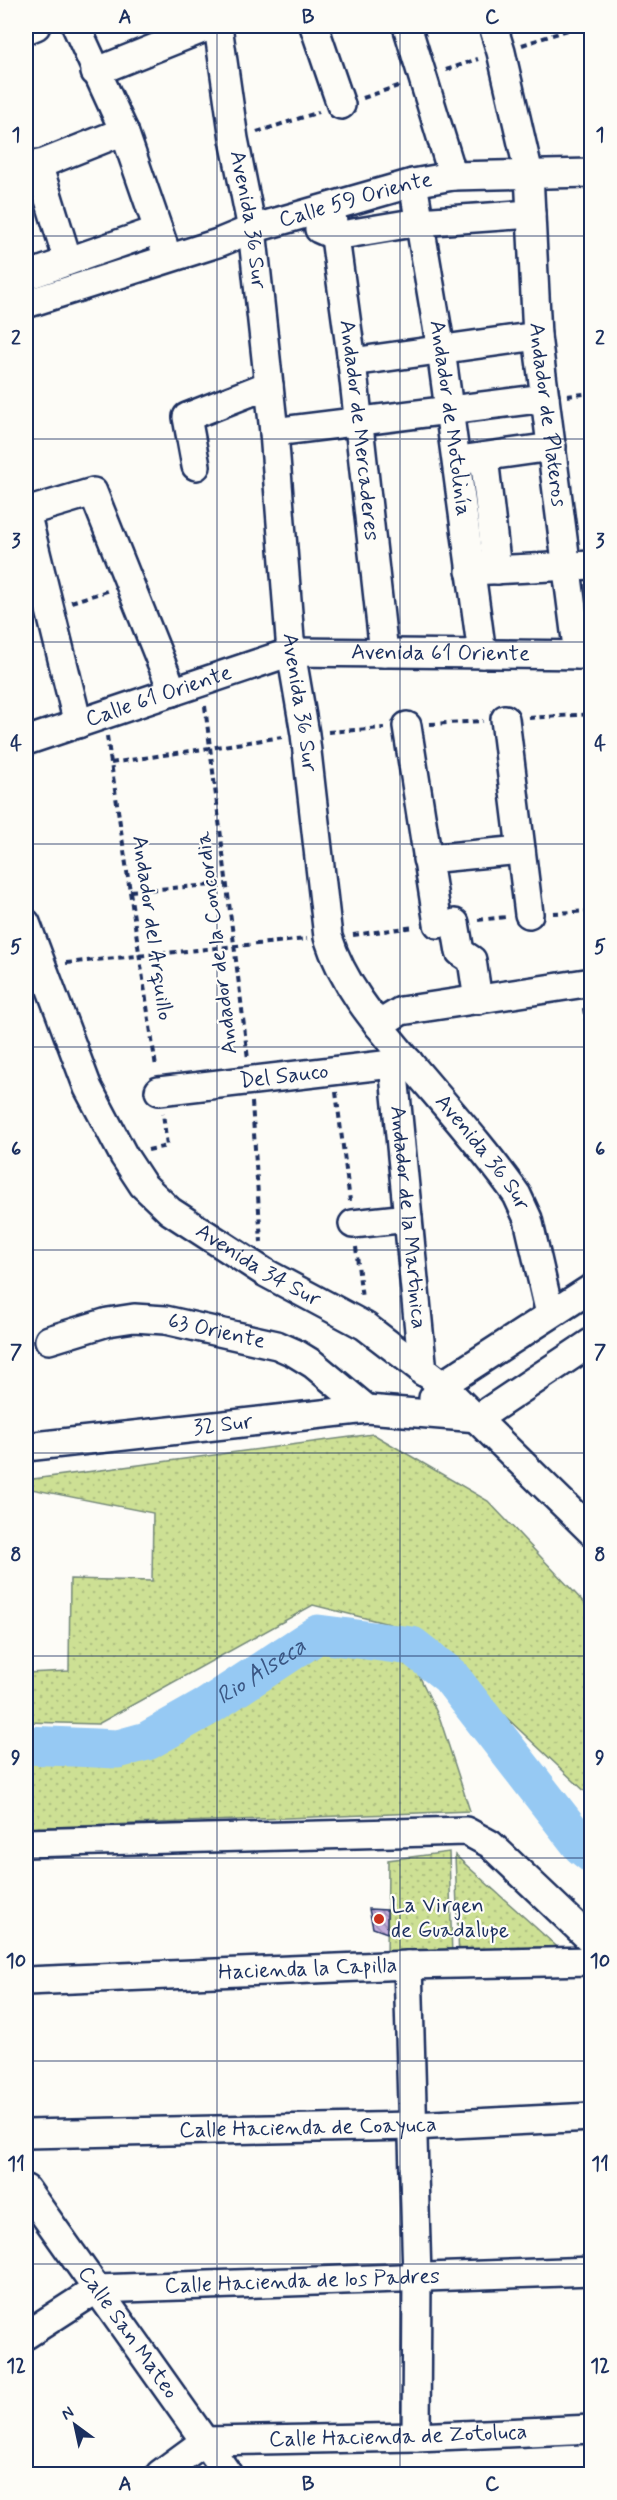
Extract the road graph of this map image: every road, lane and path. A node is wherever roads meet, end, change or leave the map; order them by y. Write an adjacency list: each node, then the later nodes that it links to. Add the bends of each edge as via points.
1 (36, 26): 8 (street)
2 (76, 26): 10 (street)
3 (210, 26): 9 (street)
4 (218, 26): 22 (street, Avenida 36 Sur)
5 (314, 26): 11 (street)
6 (407, 26): 16 (street)
7 (493, 26): 15 (street, Andador de Plateros)
8 (26, 30)
9 (166, 34): 10 (street)
10 (95, 72): 12 (street)
11 (341, 105)
12 (124, 131): 13 (street); 23 (street)
13 (32, 167): 26 (street)
14 (591, 173): 15 (street, Calle 59 Oriente)
15 (529, 174): 16 (street, Calle 59 Oriente); 19 (street, Andador de Plateros)
16 (453, 176): 17 (street, Calle 59 Oriente)
17 (413, 183): 18 (street, Calle 59 Oriente); 21 (street, Andador de Motolinía)
18 (331, 208): 20 (street, Calle 59 Oriente); 24 (street, Andador de Mercaderes)
19 (531, 214): 21 (street); 29 (street, Andador de Plateros)
20 (294, 218): 22 (street, Calle 59 Oriente); 24 (street)
21 (419, 222): 24 (street); 30 (street, Andador de Motolinía)
22 (252, 229): 25 (street, Calle 59 Oriente); 32 (street, Avenida 36 Sur)
23 (158, 230): 25 (street); 26 (street)
24 (335, 236): 31 (street, Andador de Mercaderes)
25 (168, 258): 28 (street, Calle 59 Oriente)
26 (68, 261): 27 (street)
27 (26, 276)
28 (26, 304)
29 (537, 336): 30 (street); 33 (street, Andador de Plateros)
30 (441, 350): 31 (street); 34 (street, Andador de Motolinía)
31 (351, 362): 35 (street, Andador de Mercaderes)
32 (269, 385): 36 (street, Avenida 36 Sur); 40 (street, via 187,417)
33 (545, 398): 34 (street); 37 (street, Andador de Plateros)
34 (449, 410): 35 (street); 39 (street, Andador de Motolinía)
35 (358, 421): 36 (street); 47 (street, Andador de Mercaderes)
36 (274, 432): 46 (street, Avenida 36 Sur)
37 (552, 447): 38 (street); 42 (street, Andador de Plateros)
38 (484, 457): 39 (street); 43 (street)
39 (456, 460): 43 (street, Andador de Motolinía)
40 (196, 466)
41 (26, 512): 44 (street, via 93,492); 45 (street)
42 (579, 566): 43 (street); 49 (street, Andador de Plateros)
43 (484, 570): 48 (street, Andador de Motolinía)
44 (131, 584): 45 (path); 51 (street)
45 (50, 609): 55 (street)
46 (291, 652): 47 (street, Avenida 61 Oriente); 50 (street, Calle 61 Oriente); 57 (street, Avenida 36 Sur)
47 (384, 653): 48 (street, Avenida 61 Oriente)
48 (482, 654): 49 (street, Avenida 61 Oriente)
49 (585, 655)
50 (202, 682): 51 (street, Calle 61 Oriente); 59 (path, Andador de la Concordia)
51 (173, 692): 53 (street, Calle 61 Oriente)
52 (591, 714): 54 (path)
53 (104, 715): 55 (street, Calle 61 Oriente); 60 (path, Andador del Arquillo)
54 (505, 719): 56 (path); 61 (street)
55 (78, 724): 58 (street, Calle 61 Oriente)
56 (407, 726): 57 (path); 62 (street)
57 (305, 734): 59 (path); 69 (street, Avenida 36 Sur, via 328,938 334,958)
58 (26, 741)
59 (210, 747): 60 (path); 63 (path, Andador de la Concordia)
60 (111, 762): 64 (path, Andador del Arquillo)
61 (521, 850): 62 (street); 65 (street)
62 (427, 859): 68 (street, via 446,924 460,952 472,960)
63 (226, 884): 64 (path); 72 (path, Andador de la Concordia)
64 (130, 891): 73 (path, Andador del Arquillo)
65 (529, 914)
66 (26, 923): 77 (street, Avenida 34 Sur, via 88,1088 143,1185 170,1211)
67 (586, 982): 68 (street); 70 (path)
68 (478, 1000): 69 (street, via 400,1011)
69 (378, 1026): 71 (street, Avenida 36 Sur)
70 (591, 1059)
71 (401, 1063): 72 (street, Del Sauco); 75 (street, Andador de la Martinica); 79 (street, Avenida 36 Sur, via 517,1195 528,1219)
72 (250, 1080): 73 (street, Del Sauco); 77 (path, Andador de la Concordia)
73 (159, 1091): 74 (path, Andador del Arquillo)
74 (167, 1146)
75 (408, 1218): 76 (street); 82 (street, Andador de la Martinica)
76 (353, 1224)
77 (264, 1272): 82 (street, Avenida 34 Sur, via 365,1326)
78 (591, 1288): 79 (street)
79 (550, 1314): 82 (street)
80 (49, 1340): 83 (street, 63 Oriente, via 134,1318 165,1320 295,1353)
81 (591, 1342): 85 (street)
82 (433, 1379): 84 (street); 85 (street, Avenida 34 Sur)
83 (367, 1409): 84 (street, 32 Sur); 86 (street, 32 Sur)
84 (422, 1413): 85 (street, 32 Sur)
85 (478, 1418): 87 (street, Avenida 34 Sur)
86 (26, 1447)
87 (591, 1532)
88 (26, 1843): 89 (street, via 466,1831 490,1844)
89 (591, 1941)
90 (591, 1961): 91 (street, Hacienda la Capilla)
91 (408, 1965): 92 (street, Hacienda la Capilla); 94 (street)
92 (26, 1981)
93 (591, 2117): 94 (street, Calle Hacienda de Coayuca)
94 (413, 2126): 95 (street, Calle Hacienda de Coayuca); 98 (street)
95 (26, 2134)
96 (26, 2189): 99 (street, Calle San Mateo)
97 (591, 2271): 98 (street, Calle Hacienda de los Padres)
98 (417, 2277): 99 (street, Calle Hacienda de los Padres); 102 (street)
99 (97, 2289): 100 (street); 103 (street, Calle San Mateo)
100 (26, 2335)
101 (591, 2429): 102 (street, Calle Hacienda de Zotoluca)
102 (416, 2436): 103 (street, Calle Hacienda de Zotoluca)
103 (206, 2441): 104 (street); 105 (street, Calle San Mateo)
104 (160, 2475)
105 (228, 2475)

